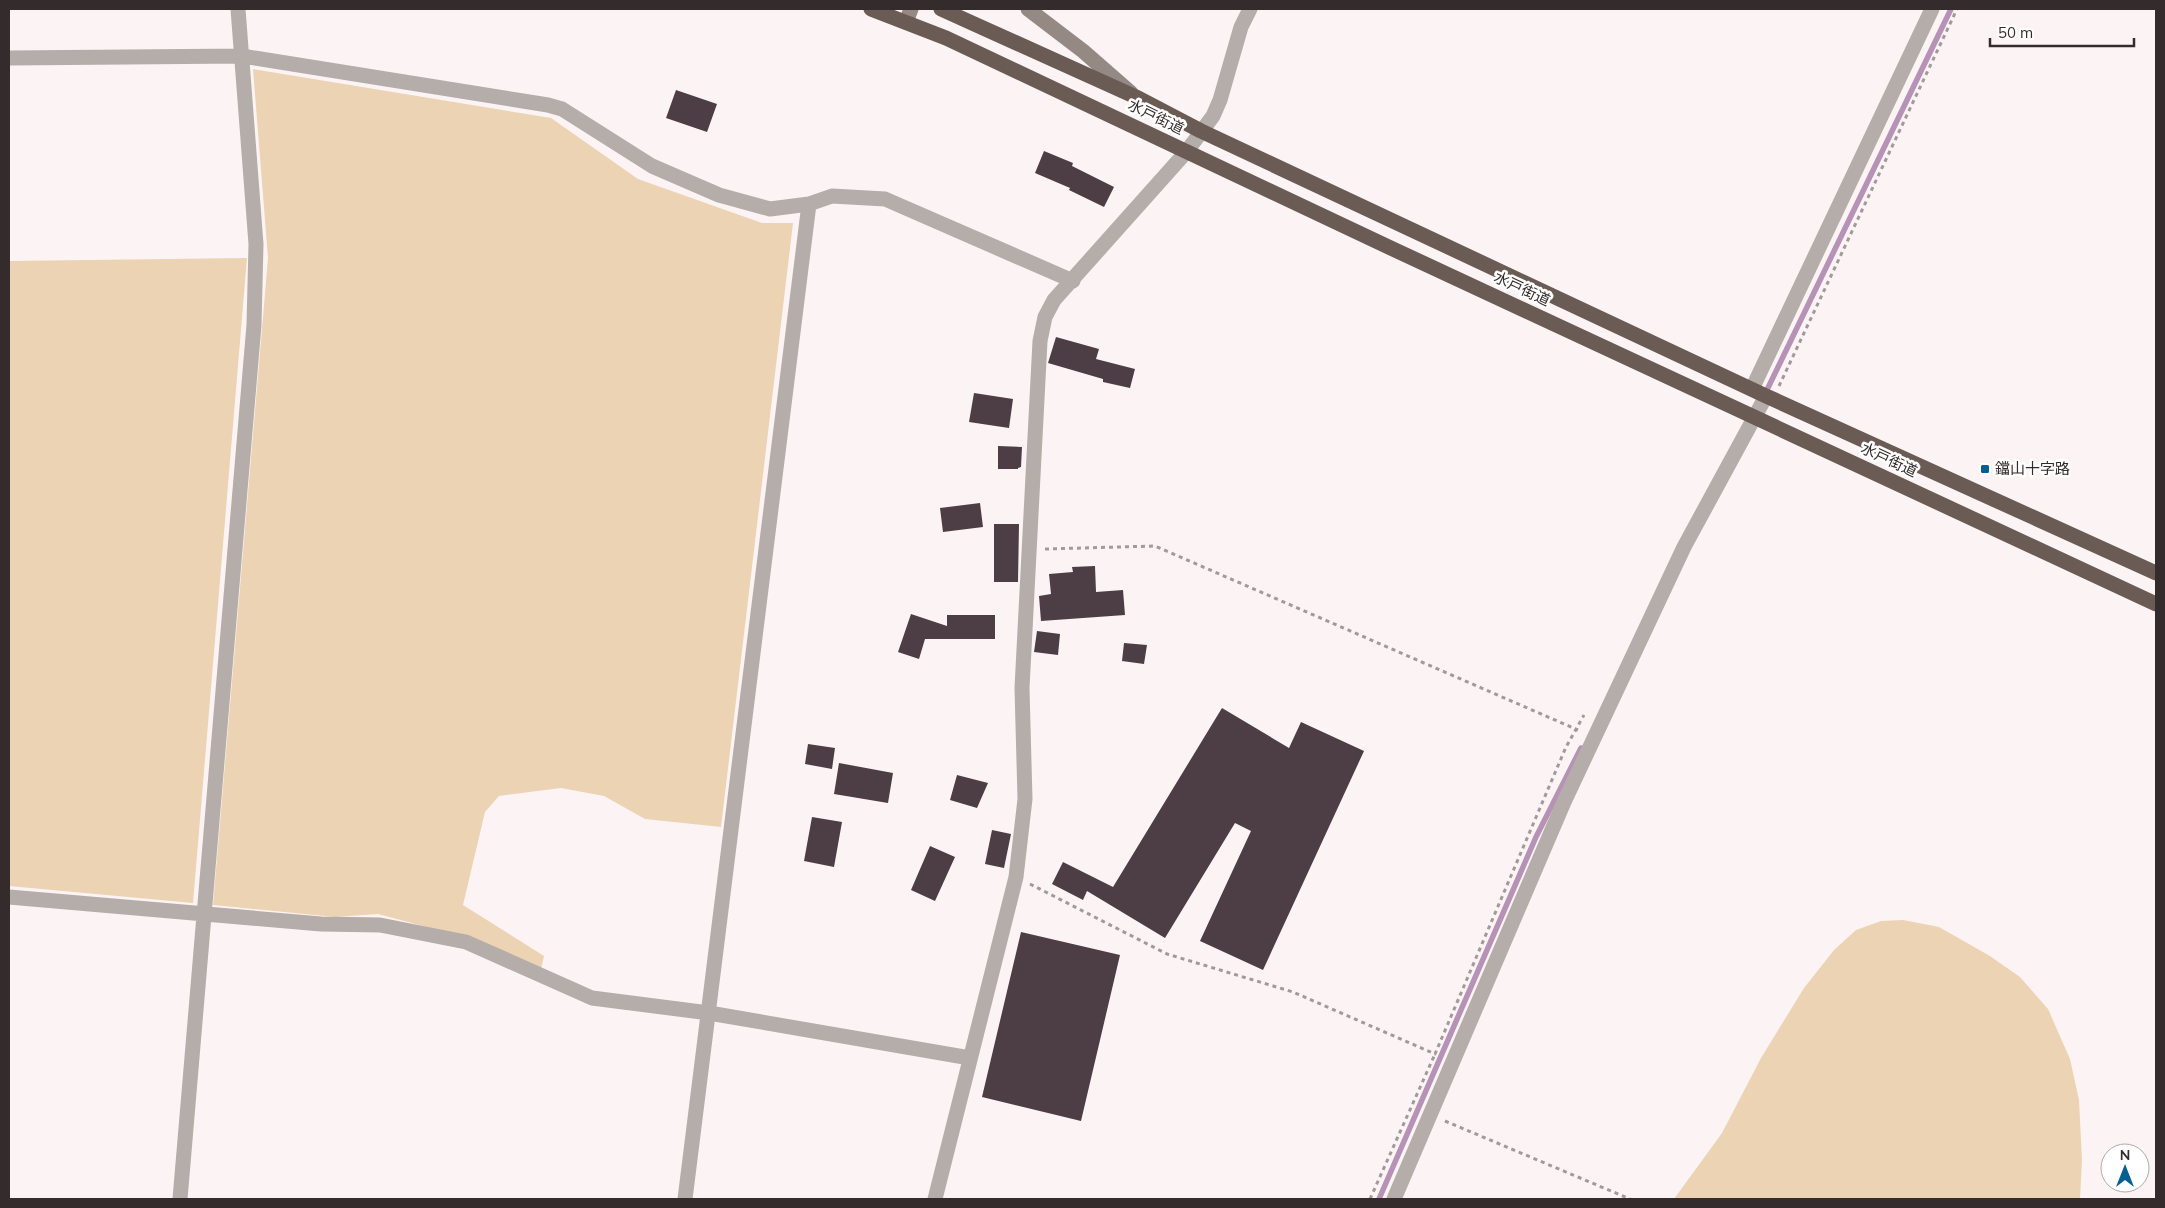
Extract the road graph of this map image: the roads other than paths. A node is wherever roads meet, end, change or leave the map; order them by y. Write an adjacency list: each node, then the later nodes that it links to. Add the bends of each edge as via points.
1 (238, 9): 8 (street)
2 (871, 9): 7 (highway, 水戸街道)
3 (941, 9): 10 (highway, 水戸街道)
4 (1028, 9): 10 (street, via 1084,51)
5 (1250, 9): 11 (street, via 1241,27 1220,100)
6 (1932, 9): 15 (street)
7 (909, 15): 12 (highway, 水戸街道, via 952,40)
8 (242, 56): 9 (street); 13 (street, via 548,105 562,109 652,166 719,195 770,209); 21 (street, via 256,244 254,325)
9 (9, 58)
10 (1136, 97): 11 (highway, 水戸街道)
11 (1201, 131): 12 (street); 15 (highway, 水戸街道)
12 (1187, 151): 14 (street); 17 (highway, 水戸街道)
13 (809, 204): 14 (street, via 832,196 885,199); 22 (street)
14 (1073, 281): 23 (street, via 1054,300 1045,317 1040,341 1022,688 1025,799 1016,877)
15 (1752, 389): 16 (highway, 水戸街道)
16 (1769, 398): 17 (street); 18 (highway, 水戸街道)
17 (1756, 417): 19 (highway, 水戸街道); 27 (street, via 1684,547 1594,737)
18 (2156, 573)
19 (2156, 604)
20 (9, 897): 21 (street)
21 (203, 915): 22 (street, via 380,925 466,942 592,998); 24 (street)
22 (709, 1013): 23 (street); 25 (street)
23 (970, 1058): 26 (street)
24 (180, 1199)
25 (685, 1199)
26 (934, 1199)
27 (1394, 1199)

